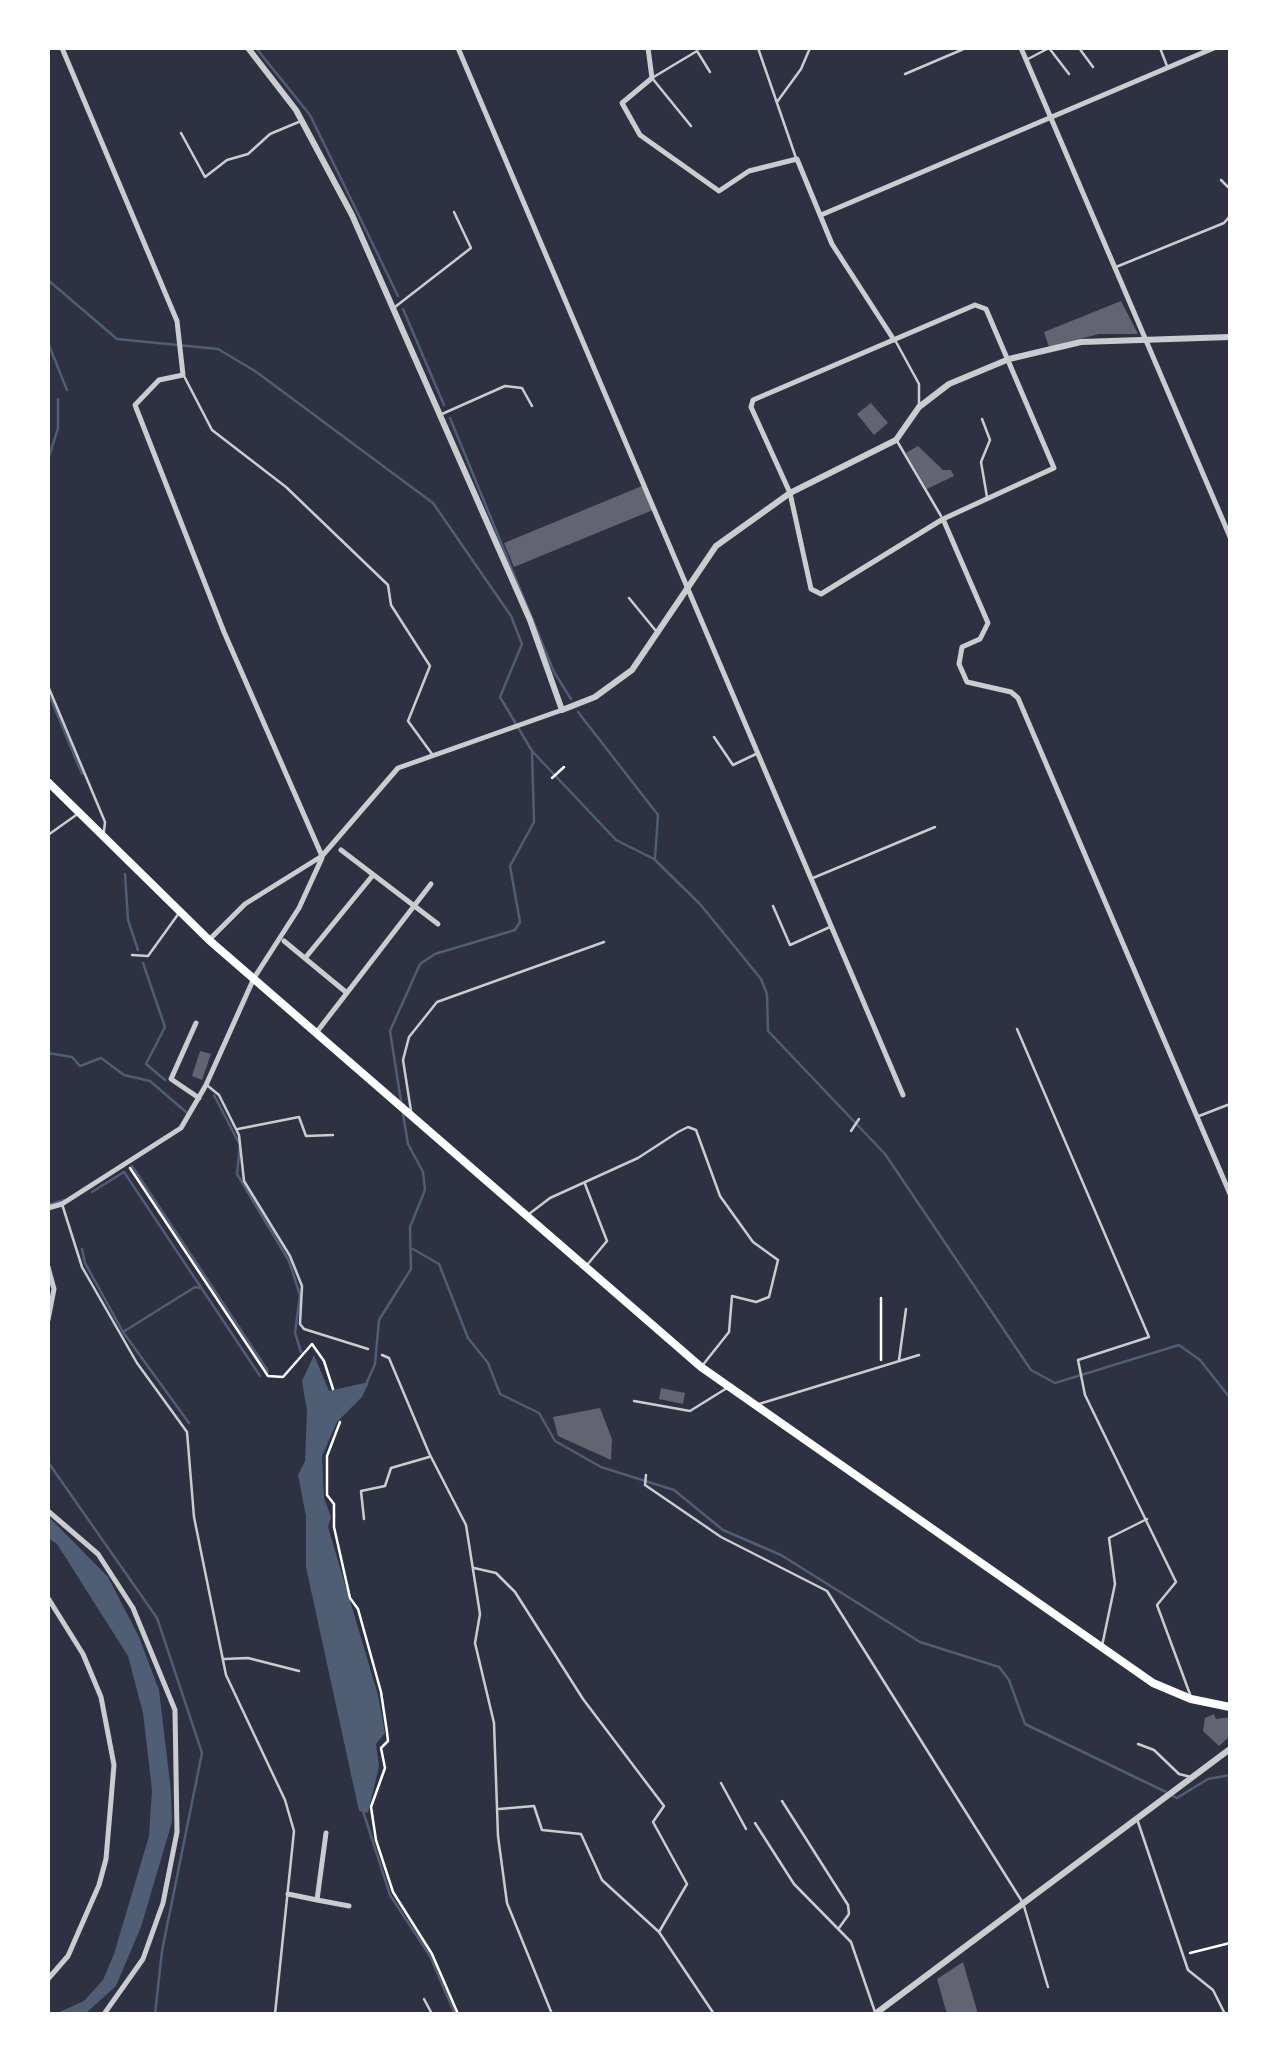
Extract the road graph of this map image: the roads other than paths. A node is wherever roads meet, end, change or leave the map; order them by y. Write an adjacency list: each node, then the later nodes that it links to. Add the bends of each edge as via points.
1 (62, 48): 36 (street, via 173,306)
2 (248, 48): 21 (street)
3 (458, 48): 46 (street)
4 (648, 48): 18 (street)
5 (758, 48): 19 (lane)
6 (810, 48): 19 (lane)
7 (966, 48): 16 (lane)
8 (1021, 48): 12 (street)
9 (1078, 48): 13 (lane)
10 (1160, 48): 14 (lane)
11 (1214, 48): 14 (street)
12 (1026, 60): 17 (lane, via 1049,48); 20 (street)
13 (1093, 67)
14 (1168, 67): 20 (street)
15 (710, 72): 18 (lane, via 697,51)
16 (905, 74)
17 (1070, 74)
18 (652, 78): 22 (lane); 24 (street, via 626,97 623,108 640,136 714,189 724,190 749,171)
19 (776, 103): 24 (lane)
20 (1050, 118): 28 (street); 30 (street)
21 (302, 121): 23 (lane, via 205,177); 31 (street)
22 (690, 126)
23 (181, 133)
24 (797, 159): 28 (street)
25 (1220, 180): 26 (lane)
26 (1230, 189)
27 (454, 212): 31 (lane, via 471,248)
28 (820, 216): 34 (street)
29 (1230, 216): 30 (lane)
30 (1115, 268): 32 (street)
31 (394, 308): 39 (street)
32 (1146, 338): 33 (street); 35 (street, via 1081,342); 45 (street)
33 (1230, 338)
34 (895, 340): 35 (street, via 982,304); 38 (lane, via 919,384); 42 (street, via 752,400)
35 (1009, 358): 38 (street, via 949,384); 43 (street, via 1054,468)
36 (184, 375): 53 (lane, via 212,430 286,487 388,585 390,604 430,666 408,721); 60 (street, via 159,380 135,404)
37 (532, 406): 39 (lane, via 522,388 505,386)
38 (919, 407): 41 (street)
39 (440, 414): 50 (street)
40 (982, 419): 43 (lane, via 990,440 981,462)
41 (896, 440): 42 (street); 44 (lane)
42 (790, 493): 44 (street, via 812,590 821,594); 46 (street, via 716,546)
43 (987, 498): 44 (street)
44 (943, 519): 84 (street, via 988,623 980,639 962,646 967,682 1018,698)
45 (1230, 537)
46 (688, 583): 48 (street); 52 (street)
47 (629, 598): 48 (lane)
48 (657, 632): 50 (street, via 618,682)
49 (48, 686): 58 (lane, via 105,822)
50 (562, 710): 53 (street)
51 (714, 737): 52 (lane, via 733,765)
52 (758, 753): 62 (street)
53 (432, 754): 60 (street, via 385,778)
54 (48, 782): 55 (main road)
55 (79, 813): 57 (lane); 58 (main road)
56 (935, 828): 62 (lane)
57 (48, 835)
58 (104, 838): 66 (main road)
59 (341, 850): 61 (street)
60 (322, 856): 69 (street, via 245,904); 74 (street, via 299,908)
61 (373, 875): 64 (street); 73 (street)
62 (811, 879): 68 (street)
63 (431, 884): 64 (street)
64 (414, 906): 67 (street); 75 (street)
65 (773, 906): 68 (lane, via 790,944)
66 (180, 912): 69 (main road); 72 (lane, via 148,956)
67 (438, 924)
68 (832, 927): 80 (street)
69 (209, 940): 74 (main road)
70 (284, 941): 73 (street)
71 (604, 942): 83 (lane, via 437,1002 409,1037 404,1060)
72 (132, 955)
73 (306, 957): 75 (street)
74 (254, 978): 78 (main road); 79 (street)
75 (347, 993): 78 (street)
76 (196, 1023): 81 (street, via 172,1080)
77 (1017, 1029): 112 (lane, via 1149,1337 1078,1360 1082,1384)
78 (316, 1033): 83 (main road)
79 (206, 1085): 81 (street); 86 (lane)
80 (903, 1095)
81 (199, 1098): 93 (street, via 181,1128)
82 (1230, 1104): 84 (lane)
83 (412, 1117): 95 (main road)
84 (1198, 1117): 90 (street)
85 (859, 1119): 87 (lane)
86 (236, 1130): 88 (lane, via 299,1117 306,1136); 100 (lane, via 244,1181 302,1286 300,1324)
87 (851, 1131)
88 (334, 1135)
89 (1230, 1173): 90 (lane)
90 (1223, 1176): 92 (street)
91 (585, 1182): 95 (lane); 97 (lane, via 607,1241); 104 (lane, via 678,1132 696,1130 720,1196 753,1242 778,1260 769,1297 756,1302 732,1296 730,1332)
92 (1230, 1194)
93 (62, 1204): 94 (street); 116 (lane, via 82,1267 187,1432 194,1517)
94 (48, 1208)
95 (527, 1216): 97 (main road)
96 (48, 1267): 99 (street, via 54,1290)
97 (586, 1267): 104 (main road)
98 (906, 1309): 103 (lane)
99 (48, 1320)
100 (368, 1349)
101 (382, 1355): 108 (lane)
102 (918, 1355): 103 (lane)
103 (898, 1361): 107 (lane)
104 (701, 1368): 105 (main road)
105 (728, 1388): 106 (lane, via 690,1411); 107 (main road)
106 (634, 1402)
107 (752, 1406): 115 (main road)
108 (431, 1456): 111 (lane, via 392,1468 385,1486 361,1492); 113 (lane, via 466,1525)
109 (646, 1475): 132 (lane, via 645,1485 721,1536 828,1591)
110 (48, 1511): 141 (street, via 98,1554 133,1608 174,1710 177,1832 163,1904 144,1959)
111 (364, 1519)
112 (1147, 1519): 115 (lane, via 1109,1538 1115,1584); 118 (lane, via 1176,1582 1158,1604)
113 (474, 1568): 125 (lane, via 480,1614 475,1643 494,1724); 135 (lane, via 486,1568 515,1592 583,1699 664,1806 652,1822 687,1884)
114 (48, 1598): 136 (street, via 101,1697 114,1765 102,1872 68,1956)
115 (1101, 1647): 118 (main road, via 1153,1683)
116 (222, 1659): 117 (lane); 130 (lane, via 294,1831)
117 (299, 1671)
118 (1191, 1699): 119 (main road)
119 (1230, 1706)
120 (1138, 1744): 122 (lane)
121 (1230, 1749): 122 (street)
122 (1192, 1777): 126 (street)
123 (720, 1783): 128 (lane)
124 (782, 1802): 134 (lane, via 848,1905)
125 (497, 1809): 135 (lane, via 534,1806 542,1830 580,1834 609,1889); 144 (lane, via 507,1903)
126 (1136, 1817): 132 (street); 140 (lane, via 1188,1970)
127 (755, 1822): 134 (lane, via 794,1884)
128 (746, 1829)
129 (326, 1833): 131 (street)
130 (288, 1894): 131 (street); 142 (lane)
131 (318, 1900): 133 (street)
132 (1023, 1903): 137 (lane); 146 (street)
133 (350, 1906)
134 (838, 1929): 146 (lane, via 852,1942)
135 (659, 1932): 145 (lane)
136 (48, 1979)
137 (1048, 1987)
138 (424, 2000): 143 (lane)
139 (1230, 2005): 140 (lane)
140 (1223, 2006): 147 (lane)
141 (104, 2014)
142 (275, 2014)
143 (432, 2014)
144 (552, 2014)
145 (714, 2014)
146 (875, 2014)
147 (1225, 2014)

